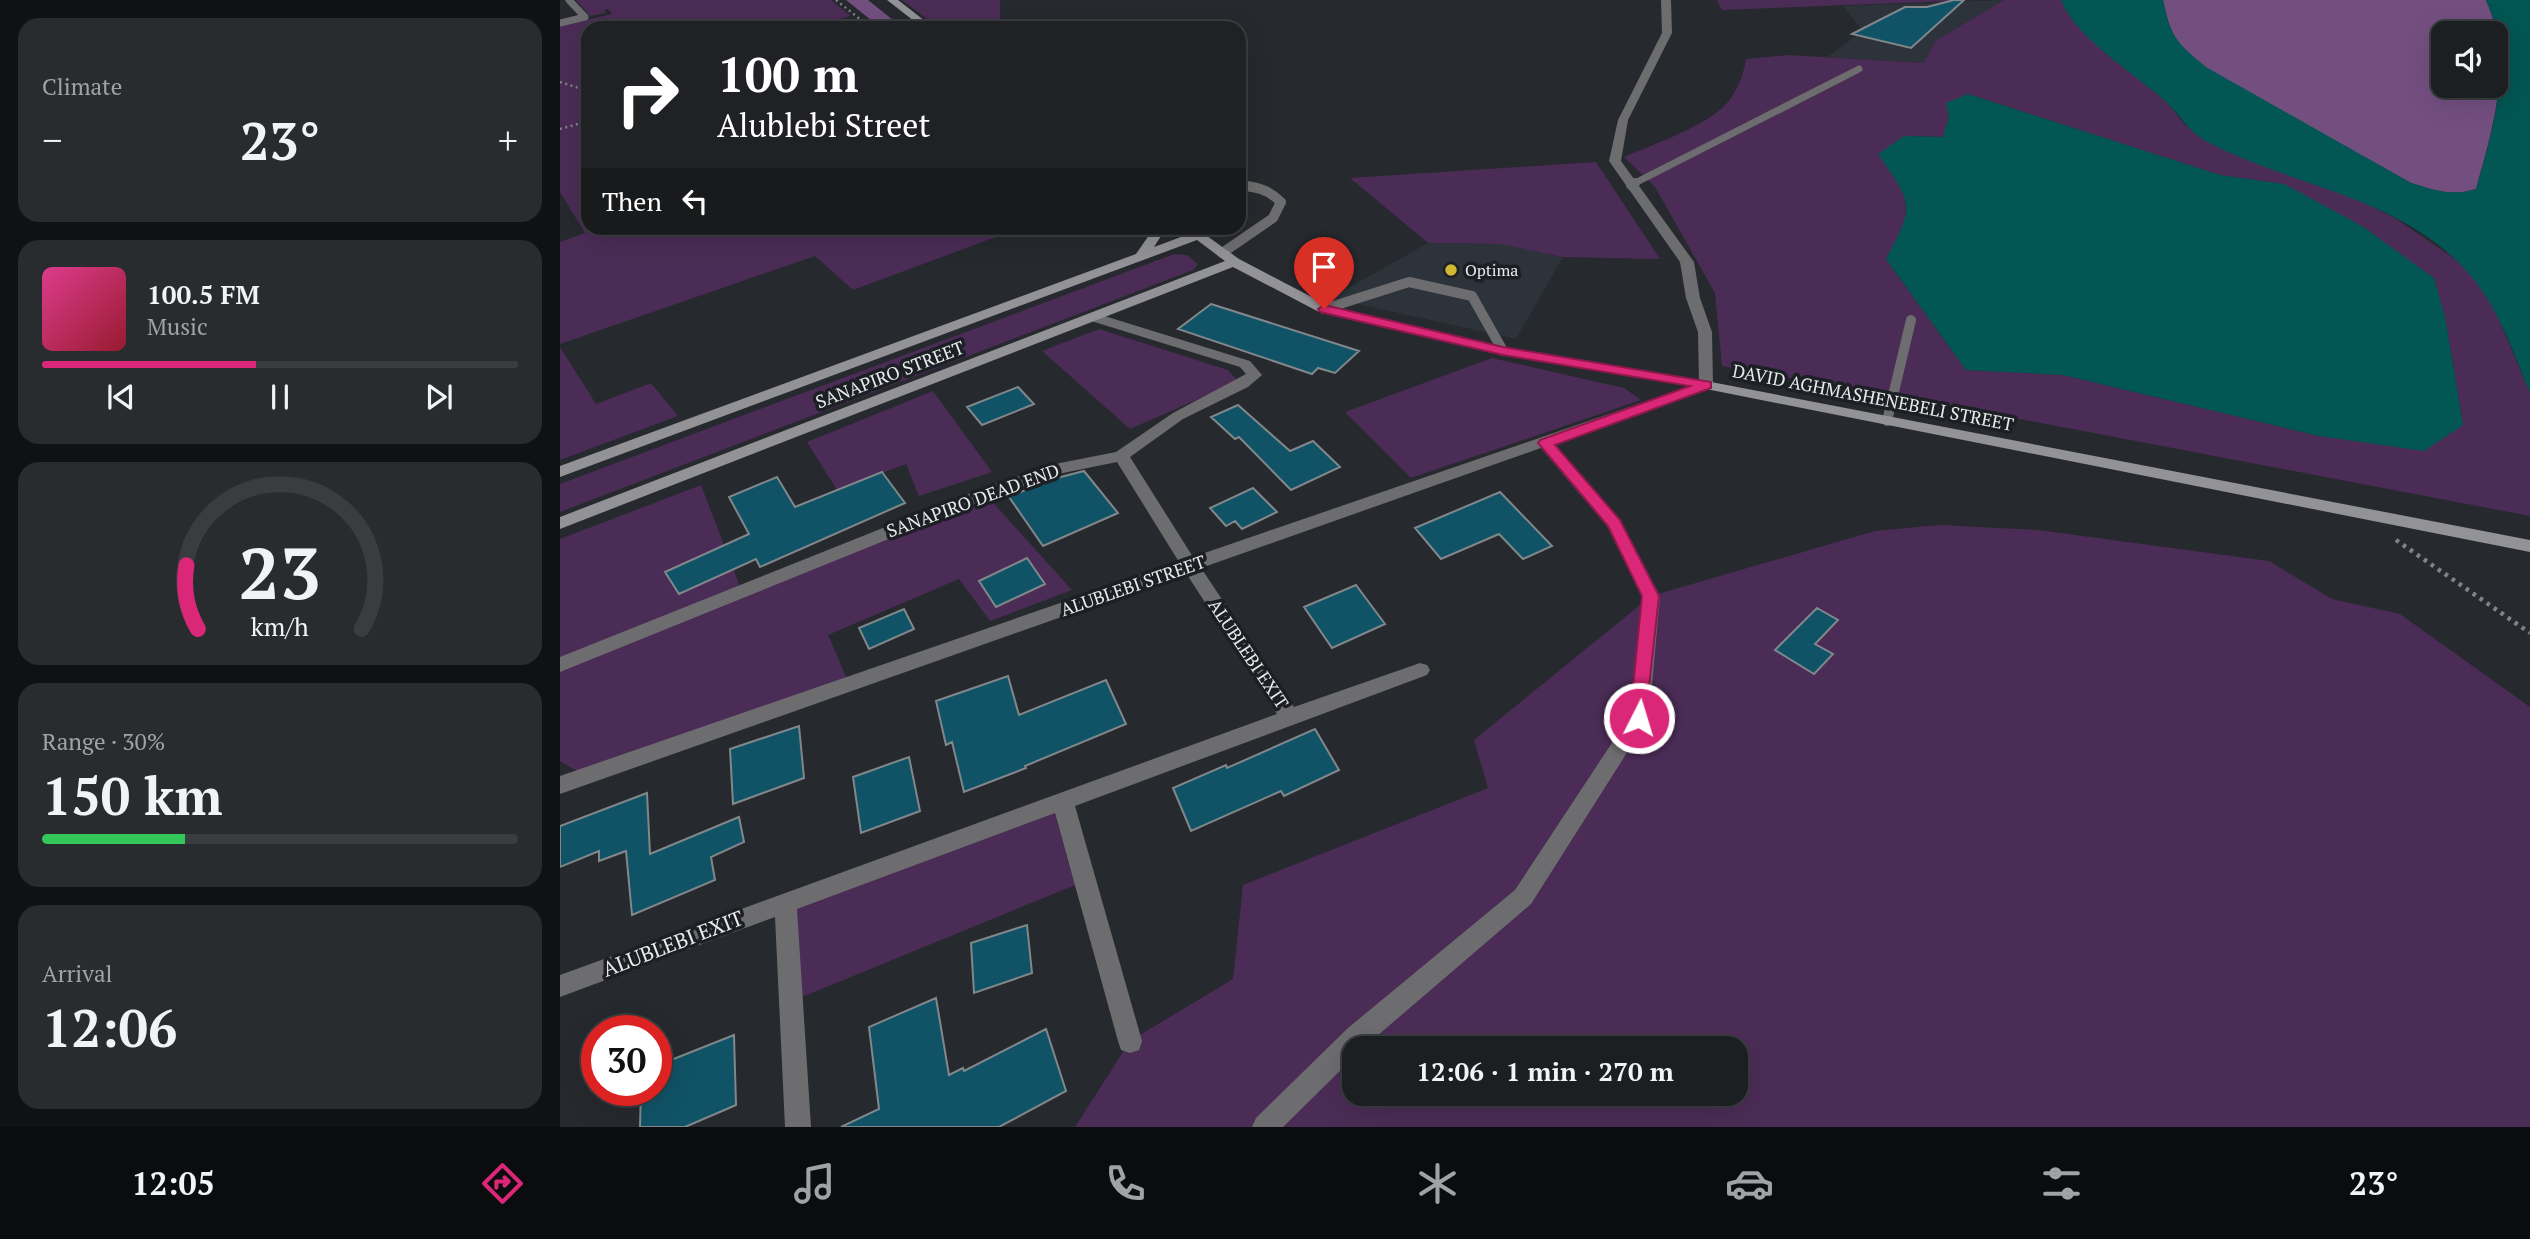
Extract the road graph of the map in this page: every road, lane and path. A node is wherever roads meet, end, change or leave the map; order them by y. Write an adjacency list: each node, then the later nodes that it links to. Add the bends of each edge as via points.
1 (569, 0): 7 (lane, via 585,17)
2 (836, 0): 5 (path)
3 (892, 0): 6 (main road)
4 (1666, 0): 13 (street, via 1667,33 1623,120 1615,161)
5 (862, 21)
6 (920, 21)
7 (560, 23)
8 (1859, 69): 13 (lane)
9 (560, 82): 10 (path)
10 (581, 89)
11 (581, 123): 12 (path)
12 (560, 129)
13 (1631, 185): 24 (street, via 1687,262 1704,332)
14 (1246, 187): 18 (lane, via 1273,194 1281,202 1280,210)
15 (1156, 235): 19 (main road)
16 (1185, 235): 19 (main road, SANAPIRO STREET)
17 (1199, 235): 18 (main road, DAVID AGHMASHENEBELI STREET)
18 (1228, 257): 20 (main road, DAVID AGHMASHENEBELI STREET); 21 (main road, SANAPIRO STREET)
19 (1133, 259): 28 (main road, SANAPIRO STREET)
20 (1324, 309): 23 (main road, DAVID AGHMASHENEBELI STREET); 23 (lane, via 1409,282 1472,296)
21 (1093, 317): 27 (street, SANAPIRO DEAD END, via 1245,364 1255,375 1178,416); 30 (main road, SANAPIRO STREET)
22 (1911, 320): 25 (lane)
23 (1503, 351): 24 (main road, DAVID AGHMASHENEBELI STREET)
24 (1706, 385): 25 (main road, DAVID AGHMASHENEBELI STREET); 26 (street, ALUBLEBI STREET)
25 (1887, 421): 29 (main road, DAVID AGHMASHENEBELI STREET)
26 (1545, 443): 32 (street, ALUBLEBI STREET); 43 (street, via 1614,523 1651,596 1639,718 1522,897 1357,1037)
27 (1121, 456): 32 (street, ALUBLEBI EXIT); 34 (street, SANAPIRO DEAD END, via 1060,468 994,490)
28 (560, 472)
29 (2358, 513): 31 (main road, DAVID AGHMASHENEBELI STREET); 33 (path)
30 (560, 523)
31 (2530, 546)
32 (1190, 566): 36 (street, ALUBLEBI EXIT); 37 (street, ALUBLEBI STREET)
33 (2530, 634)
34 (560, 665)
35 (1420, 670): 36 (street)
36 (1290, 717): 38 (street, ALUBLEBI EXIT)
37 (565, 778)
38 (1062, 802): 39 (street, ALUBLEBI EXIT); 41 (street)
39 (785, 901): 40 (street, ALUBLEBI EXIT); 42 (street)
40 (560, 986)
41 (1130, 1041)
42 (798, 1127)
43 (1265, 1127)

